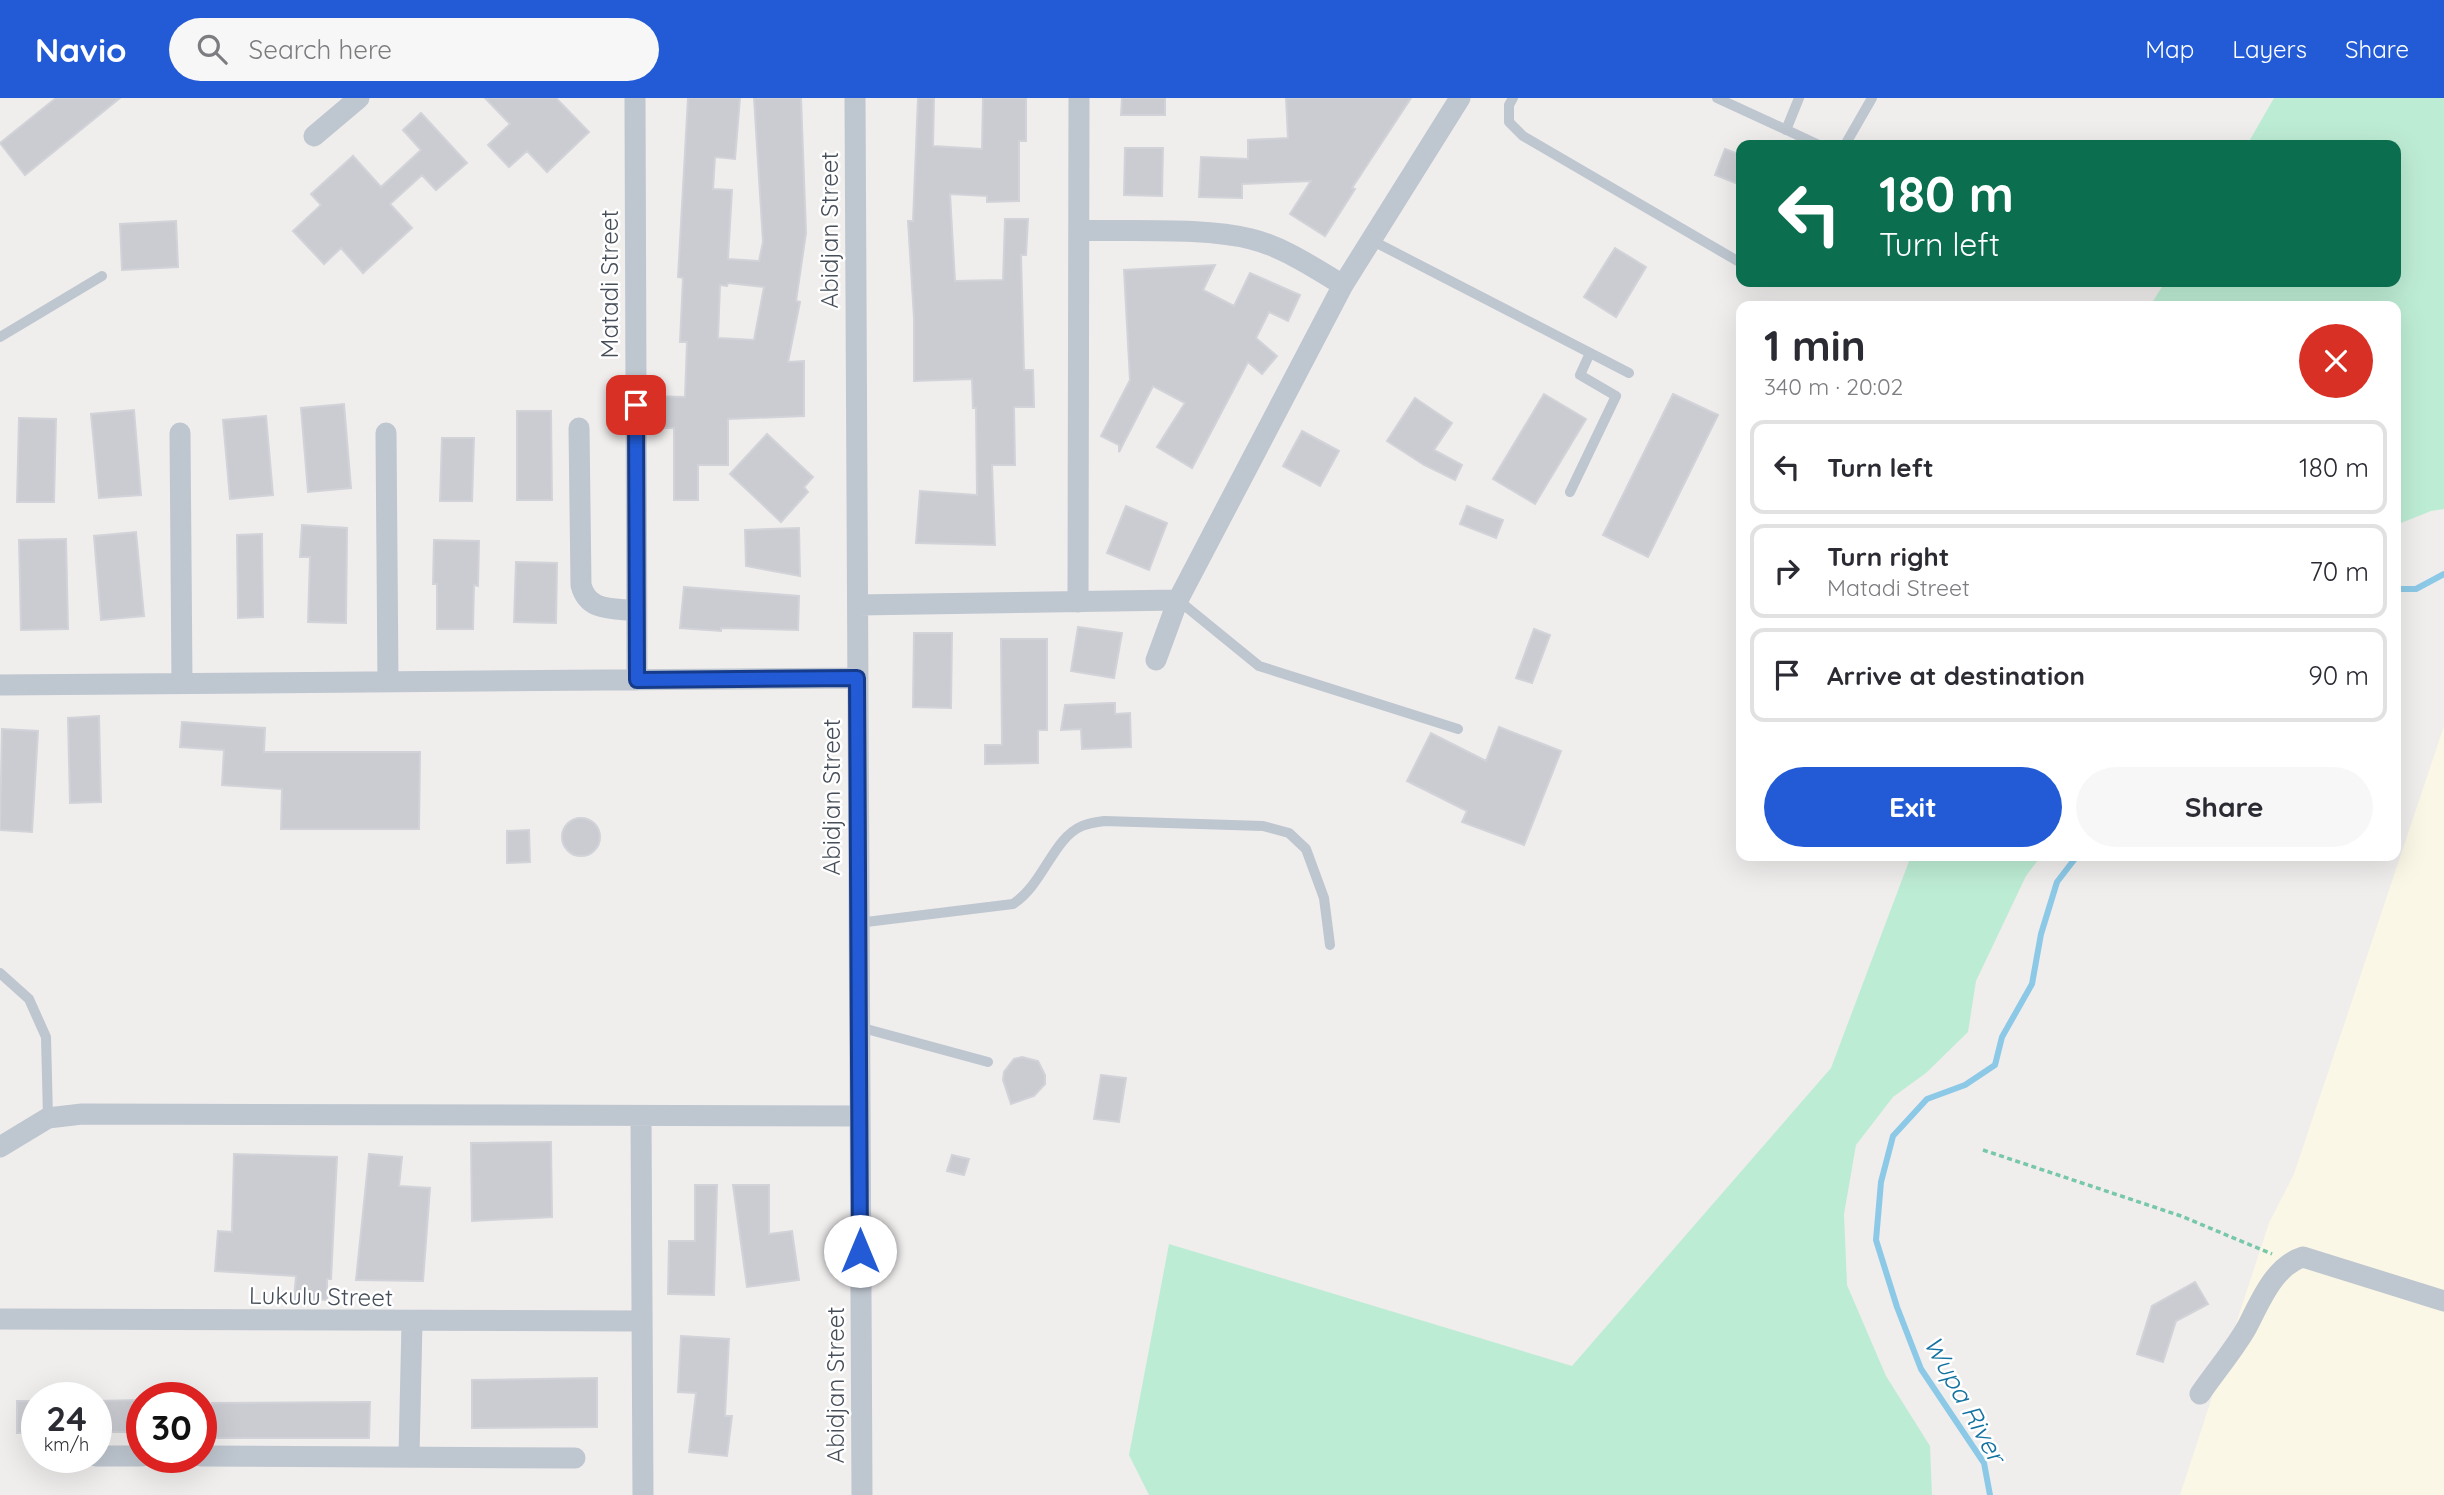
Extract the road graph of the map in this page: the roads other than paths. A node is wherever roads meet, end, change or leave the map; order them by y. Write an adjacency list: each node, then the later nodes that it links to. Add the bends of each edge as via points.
1 (359, 98): 11 (street)
2 (635, 98): 30 (street, Matadi Street)
3 (855, 98): 29 (street, Abidjan Street)
4 (1079, 98): 15 (street)
5 (1460, 98): 16 (street)
6 (1513, 98): 17 (lane, via 1508,122 1523,136)
7 (1717, 98): 10 (lane)
8 (1799, 98): 10 (lane)
9 (1872, 98): 14 (lane)
10 (1790, 132): 12 (lane); 13 (lane)
11 (314, 136)
12 (1789, 140)
13 (1808, 140)
14 (1848, 140)
15 (1079, 230): 19 (street, via 1252,239); 28 (street)
16 (1371, 240): 19 (street); 21 (lane)
17 (1736, 260)
18 (102, 276): 20 (lane)
19 (1343, 285): 27 (street)
20 (0, 337)
21 (1590, 352): 22 (lane); 26 (lane, via 1580,375 1616,396)
22 (1629, 373)
23 (579, 428): 30 (street, via 584,597 596,607)
24 (180, 433): 34 (street)
25 (386, 433): 35 (street)
26 (1570, 492)
27 (1178, 600): 28 (street); 31 (street); 37 (lane, via 1259,666)
28 (1077, 602): 29 (street)
29 (858, 605): 32 (street, Abidjan Street)
30 (636, 611): 33 (street, Matadi Street)
31 (1156, 660)
32 (857, 678): 33 (street); 38 (street, Abidjan Street)
33 (637, 680): 35 (street)
34 (182, 682): 35 (street); 36 (street)
35 (388, 682)
36 (0, 685)
37 (1458, 729)
38 (858, 923): 39 (lane, via 1013,904 1029,894 1063,842 1081,826 1104,821 1263,825 1289,833 1307,849 1324,898); 41 (street, Abidjan Street)
39 (1329, 945)
40 (0, 973): 45 (lane, via 29,999 47,1037)
41 (859, 1027): 42 (lane); 43 (street, Abidjan Street)
42 (988, 1062)
43 (860, 1116): 44 (street); 56 (street, Abidjan Street)
44 (641, 1117): 45 (street, via 353,1113); 49 (street)
45 (48, 1118): 46 (street)
46 (0, 1147)
47 (2444, 1301): 51 (street, via 2303,1257 2290,1261 2258,1302)
48 (0, 1319): 50 (street, Lukulu Street)
49 (642, 1321): 50 (street, Lukulu Street); 55 (street)
50 (412, 1323): 52 (street)
51 (2200, 1394)
52 (409, 1455): 53 (street); 54 (street)
53 (217, 1456)
54 (575, 1458)
55 (643, 1495)
56 (862, 1495)

